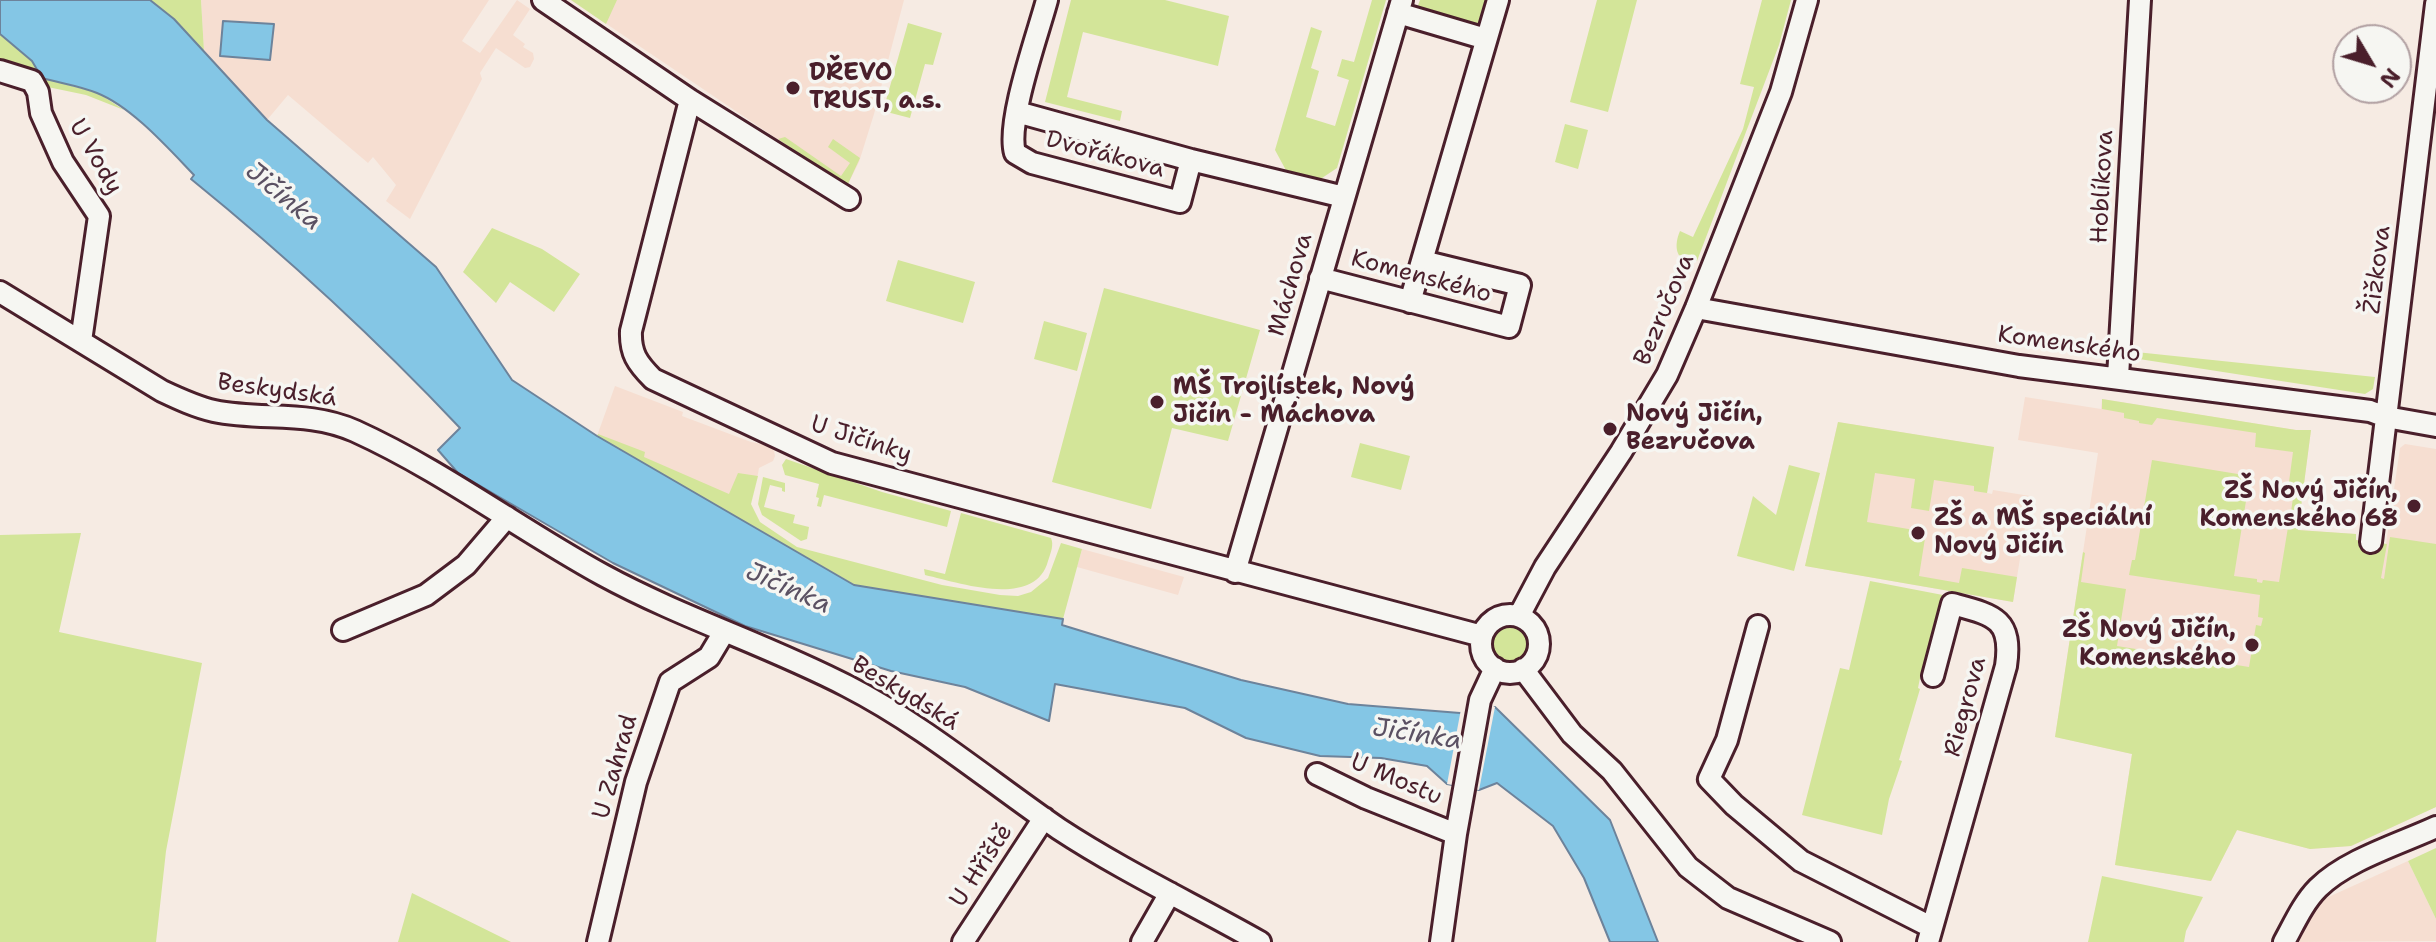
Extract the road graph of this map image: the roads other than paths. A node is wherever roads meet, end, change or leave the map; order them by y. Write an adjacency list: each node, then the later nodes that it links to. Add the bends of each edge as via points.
1 (543, 0): 10 (street)
2 (1047, 0): 11 (street, Dvořákova)
3 (1498, 0): 8 (street)
4 (1807, 0): 19 (street, Bezručova, via 1781,92)
5 (2140, 0): 21 (street, Hoblíkova)
6 (2436, 4): 22 (street, Žižkova)
7 (1400, 7): 8 (street, Máchova); 13 (street, Máchova)
8 (1486, 39): 15 (street)
9 (0, 71): 20 (street, U Vody, via 32,81 63,162 99,216)
10 (690, 100): 14 (street); 26 (street, U Jičínky, via 631,331 635,361 653,379 832,463)
11 (1017, 112): 12 (street, Dvořákova); 12 (street, Dvořákova, via 1012,143 1015,153 1032,163 1180,202)
12 (1191, 160): 13 (street, Dvořákova)
13 (1344, 197): 16 (street, Máchova)
14 (849, 199)
15 (1422, 261): 18 (street); 18 (street, Komenského, via 1520,285 1509,327)
16 (1320, 278): 18 (street, Komenského); 26 (street, Máchova)
17 (0, 292): 20 (street, Beskydská)
18 (1410, 302)
19 (1696, 308): 21 (street, Komenského, via 2019,366); 27 (street, Bezručova, via 1667,375)
20 (81, 341): 24 (street, Beskydská, via 187,402 215,411 316,419 353,430)
21 (2118, 377): 22 (street, Komenského)
22 (2386, 417): 23 (street, Komenského); 25 (street, Žižkova)
23 (2436, 426)
24 (507, 517): 29 (street, via 466,565 426,595); 30 (street, Beskydská, via 606,577)
25 (2371, 542)
26 (1235, 572): 31 (street, U Jičínky)
27 (1519, 616): 31 (street, via 1496,618); 33 (street, via 1534,628 1539,641 1534,660)
28 (1758, 626): 40 (street, Riegrova, via 1727,740 1709,779 1801,861)
29 (343, 630)
30 (724, 632): 36 (street, Beskydská, via 885,708); 41 (street, U Zahrad, via 709,657 670,682 636,782)
31 (1482, 636): 32 (street, via 1483,654)
32 (1495, 668): 33 (street); 38 (street, via 1480,700)
33 (1523, 669): 46 (street, via 1688,867 1728,898)
34 (1933, 676): 40 (street, Riegrova, via 1952,604 1985,613 2007,633 2006,666)
35 (1317, 774): 38 (street, U Mostu)
36 (1044, 818): 39 (street, Beskydská); 42 (street, U Hřiště)
37 (2436, 827): 47 (street, via 2340,871 2318,889)
38 (1456, 834): 45 (street)
39 (1170, 893): 43 (street); 44 (street, Beskydská)
40 (1930, 934)
41 (598, 942)
42 (963, 942)
43 (1142, 942)
44 (1260, 942)
45 (1441, 942)
46 (1830, 942)
47 (2284, 942)

